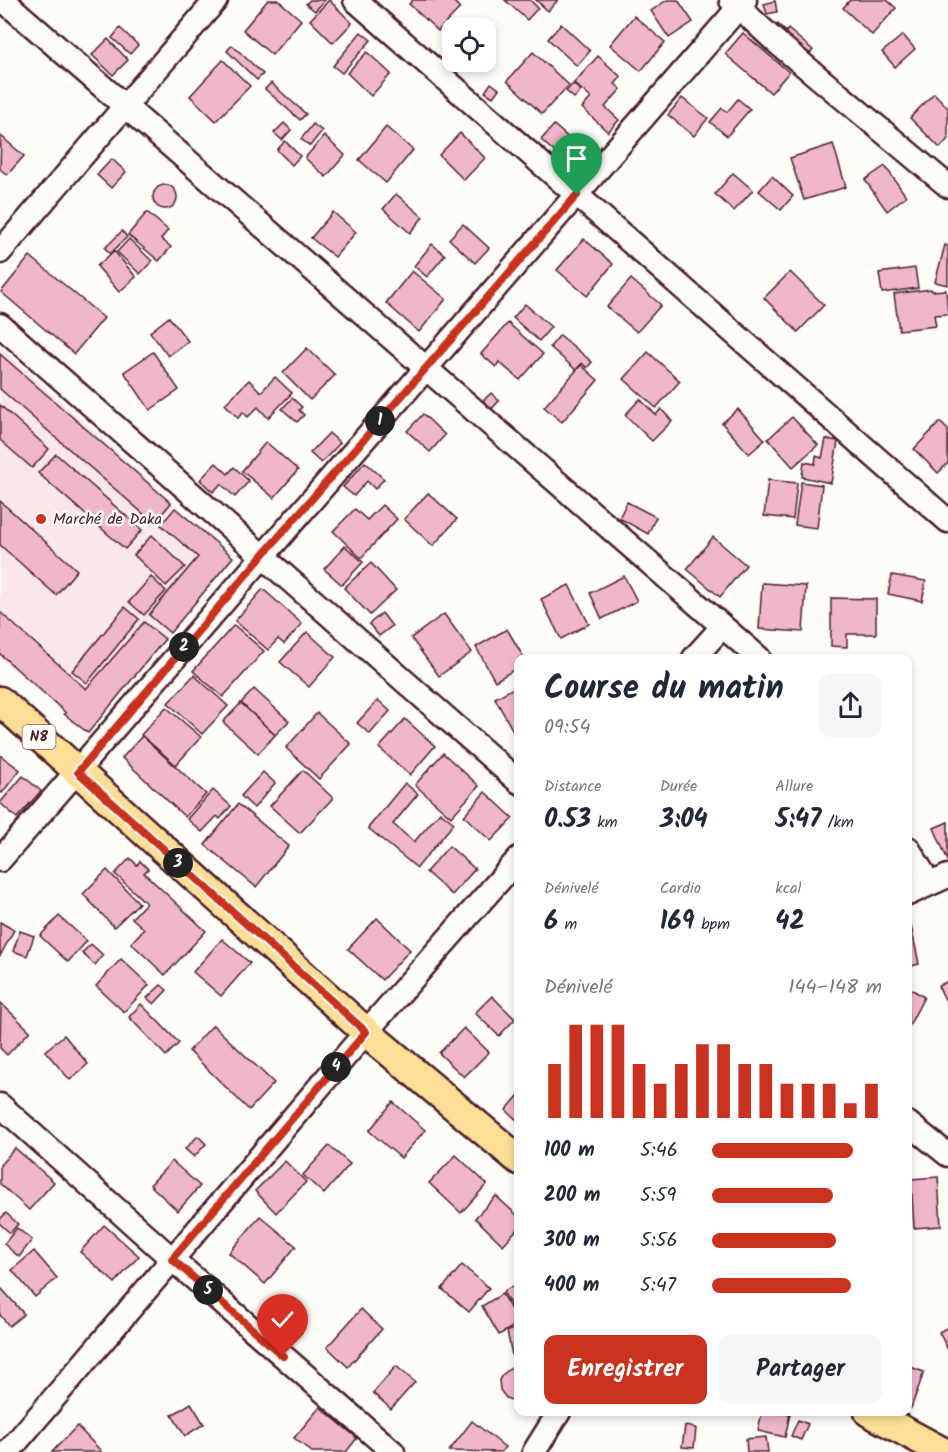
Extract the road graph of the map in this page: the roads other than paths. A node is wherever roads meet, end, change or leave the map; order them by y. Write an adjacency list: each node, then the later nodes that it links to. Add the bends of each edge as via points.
1 (3, 0): 5 (street)
2 (216, 0): 5 (street)
3 (355, 0): 7 (street)
4 (738, 2): 6 (street, via 776,41); 7 (street)
5 (125, 106): 8 (street); 10 (street)
6 (948, 186)
7 (577, 195): 10 (street); 11 (street)
8 (0, 252)
9 (0, 325): 12 (street)
10 (426, 368): 12 (street); 13 (street)
11 (948, 521)
12 (262, 556): 17 (street); 18 (street)
13 (722, 627): 14 (street); 15 (street)
14 (698, 654)
15 (754, 654)
16 (0, 701): 17 (main road, N8)
17 (78, 772): 20 (street); 24 (main road, N8)
18 (514, 778)
19 (912, 852): 22 (street)
20 (0, 860)
21 (514, 864): 24 (street)
22 (939, 880): 23 (street)
23 (912, 892)
24 (366, 1032): 28 (main road, N8); 29 (street)
25 (0, 1105): 29 (street)
26 (912, 1126): 27 (street)
27 (948, 1155)
28 (514, 1156)
29 (172, 1259): 32 (street); 33 (street)
30 (556, 1416): 34 (street)
31 (876, 1416): 35 (main road)
32 (8, 1452)
33 (393, 1452)
34 (534, 1452)
35 (943, 1452)

